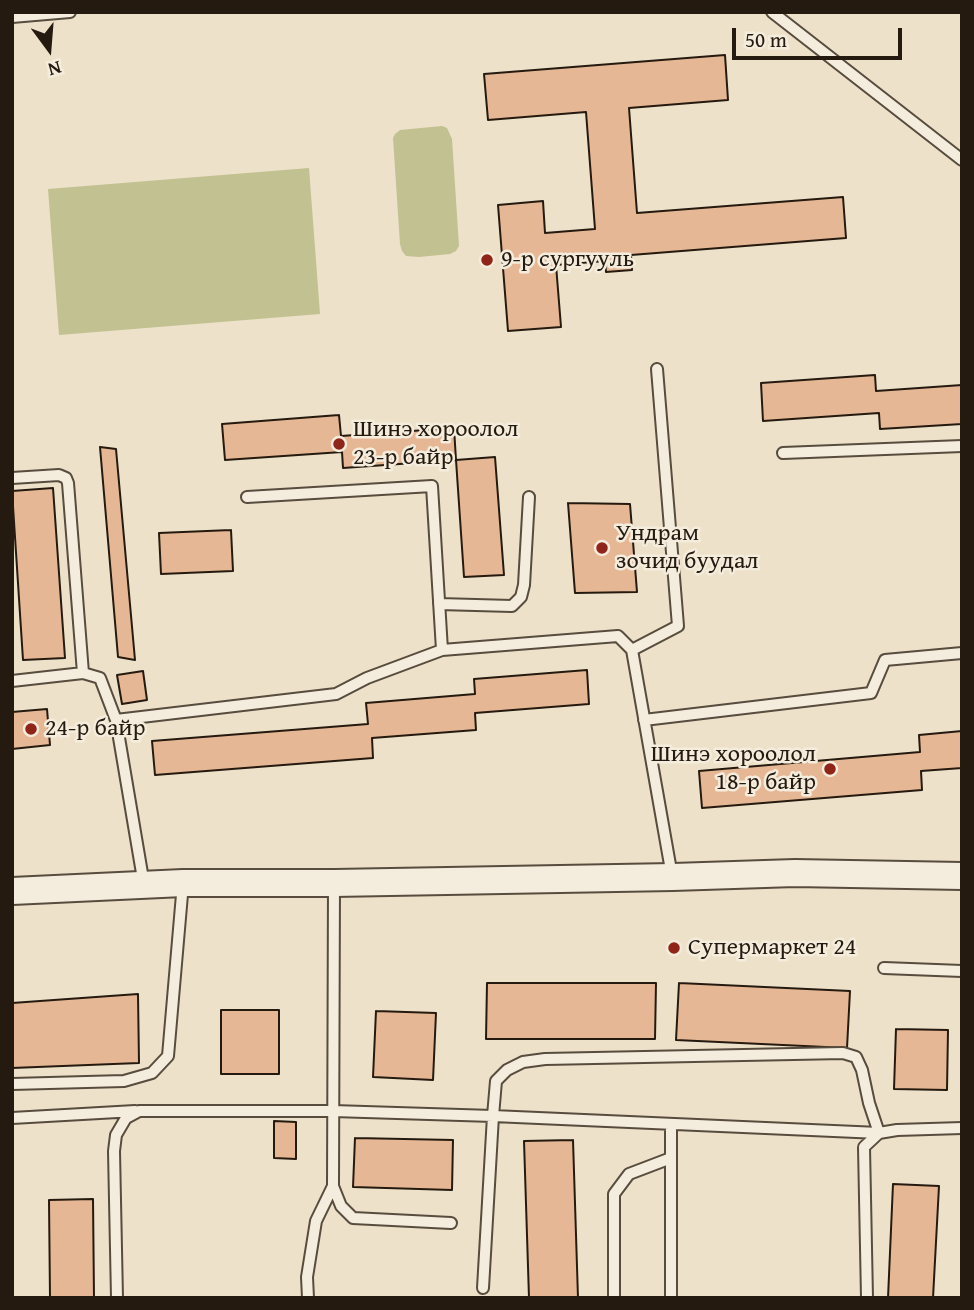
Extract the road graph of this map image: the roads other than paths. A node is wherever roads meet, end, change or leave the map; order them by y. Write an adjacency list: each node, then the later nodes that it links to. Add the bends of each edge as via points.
1 (70, 12): 3 (lane)
2 (772, 12): 4 (lane)
3 (12, 17)
4 (962, 160)
5 (657, 369): 13 (lane, via 678,626)
6 (962, 446): 7 (lane)
7 (783, 453)
8 (12, 478): 15 (lane, via 59,475 68,483)
9 (247, 497): 11 (lane, via 432,486)
10 (529, 497): 11 (lane, via 522,597 512,606)
11 (439, 604): 12 (lane)
12 (442, 650): 13 (lane, via 618,636); 17 (lane, via 367,677 336,694)
13 (632, 650): 18 (lane)
14 (962, 653): 18 (lane, via 885,660 871,693)
15 (83, 673): 16 (lane); 17 (lane, via 100,678)
16 (12, 681)
17 (116, 720): 23 (lane)
18 (644, 720): 20 (lane)
19 (962, 876): 20 (street, via 795,873)
20 (673, 877): 22 (street)
21 (183, 883): 22 (street); 23 (street); 27 (lane, via 168,1056 152,1073 124,1081)
22 (334, 883): 29 (lane)
23 (144, 885): 24 (street)
24 (12, 891)
25 (884, 968): 26 (lane)
26 (962, 971)
27 (12, 1084)
28 (139, 1111): 29 (lane); 31 (lane); 39 (lane, via 127,1118 115,1143)
29 (333, 1111): 30 (lane); 36 (lane)
30 (493, 1116): 32 (lane); 34 (lane, via 496,1081 523,1062 843,1053 856,1057 862,1070); 38 (lane)
31 (12, 1118)
32 (671, 1124): 34 (lane); 35 (lane)
33 (962, 1128): 34 (lane)
34 (879, 1133): 43 (lane, via 864,1147)
35 (671, 1158): 41 (lane, via 629,1174 614,1194); 42 (lane)
36 (333, 1186): 37 (lane, via 341,1206 353,1217); 40 (lane, via 316,1221)
37 (451, 1223)
38 (483, 1288)
39 (117, 1298)
40 (308, 1298)
41 (614, 1298)
42 (671, 1298)
43 (867, 1298)

